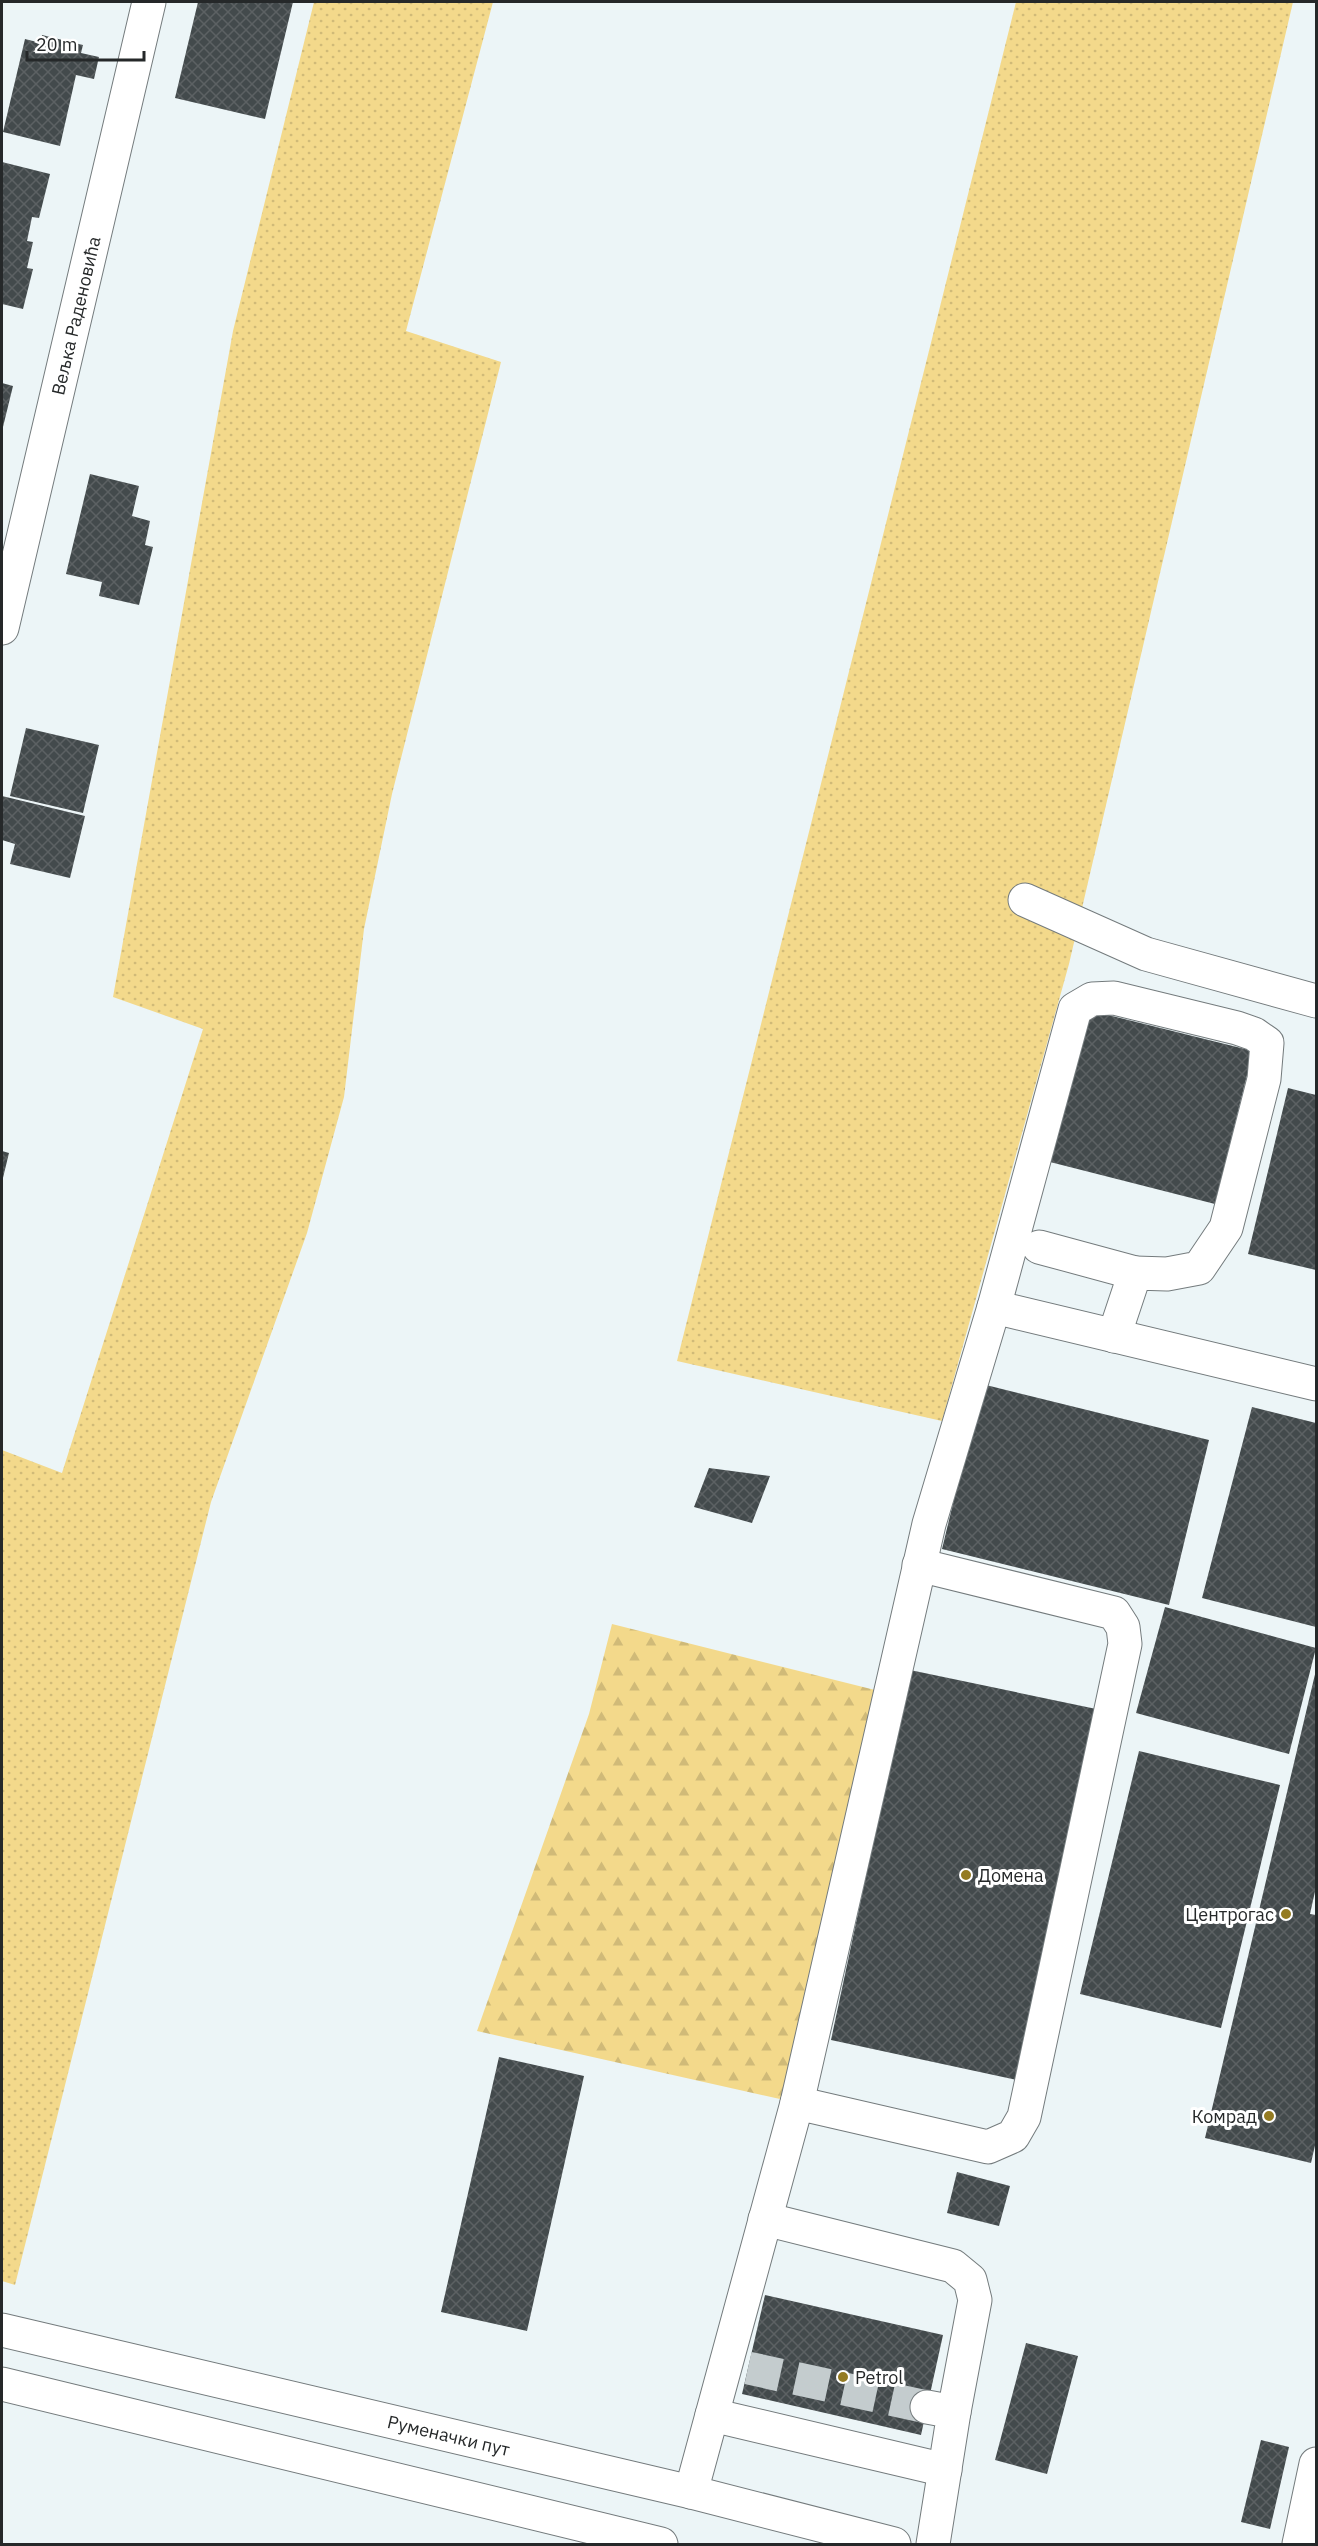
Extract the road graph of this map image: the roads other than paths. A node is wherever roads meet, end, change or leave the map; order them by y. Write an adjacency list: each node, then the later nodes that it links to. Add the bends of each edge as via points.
1 (148, 2): 2 (main road, Вељка Раденовића)
2 (2, 628)
3 (1025, 900): 4 (main road, via 1146,954)
4 (1317, 1001)
5 (1039, 1247): 6 (main road)
6 (1135, 1273): 7 (main road, via 1199,1269 1226,1228 1264,1079 1267,1043 1254,1034 1114,998 1092,999 1075,1009); 8 (main road)
7 (994, 1307): 8 (main road); 10 (main road)
8 (1114, 1336): 9 (main road)
9 (1317, 1384)
10 (920, 1565): 11 (main road); 11 (main road, via 1114,1613 1124,1627 1125,1644 1024,2117 1012,2136 988,2147)
11 (797, 2103): 12 (main road)
12 (765, 2219): 15 (main road, via 737,2365); 17 (main road, via 953,2266 970,2280 975,2300 941,2410)
13 (2, 2330): 18 (main road, Руменачки пут)
14 (2, 2384): 19 (main road)
15 (712, 2415): 17 (main road); 18 (main road)
16 (1317, 2464): 22 (main road)
17 (945, 2470): 21 (main road)
18 (691, 2492): 20 (main road, Руменачки пут)
19 (661, 2544)
20 (894, 2544)
21 (933, 2544)
22 (1299, 2544)

